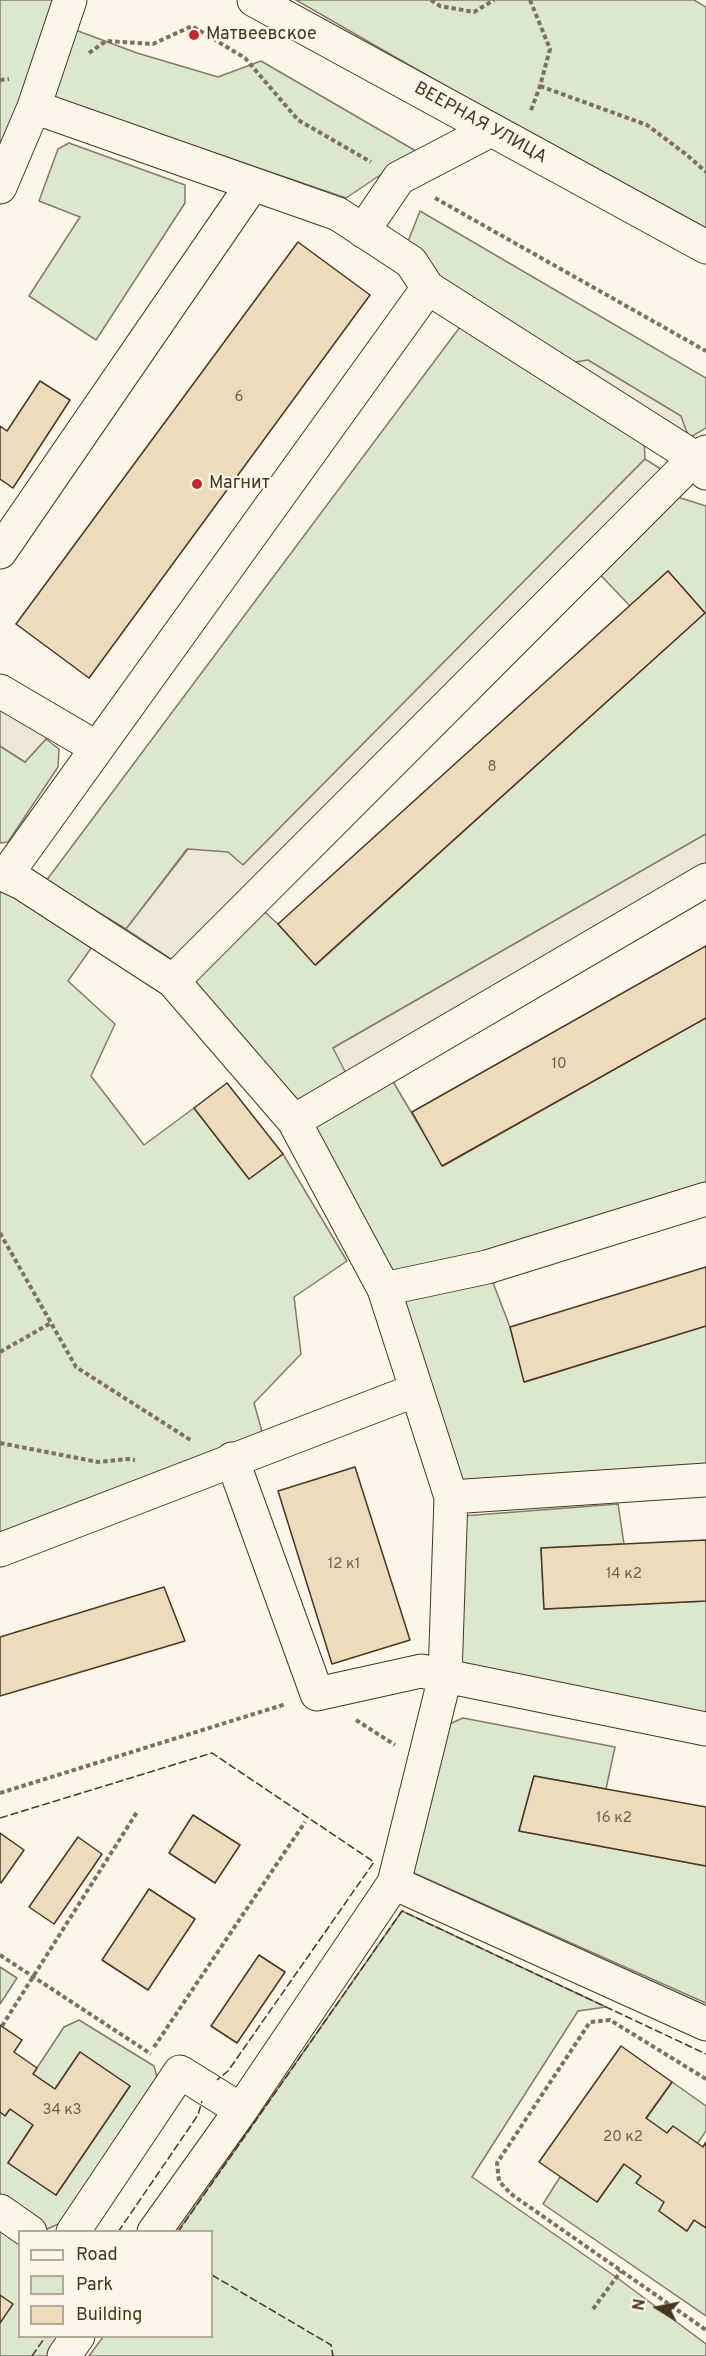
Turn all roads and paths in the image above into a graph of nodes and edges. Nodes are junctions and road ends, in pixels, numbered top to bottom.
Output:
1 (70, 0) edge
2 (254, 0) edge
3 (431, 0) edge
4 (494, 0) edge
5 (530, 0) edge
6 (540, 86) junction
7 (34, 107) junction
8 (505, 138) junction
9 (706, 172) edge
10 (1, 181) edge
11 (252, 185) junction
12 (363, 231) junction
13 (706, 247) edge
14 (428, 288) junction
15 (702, 461) edge
16 (0, 552) edge
17 (0, 691) edge
18 (97, 748) junction
19 (3, 874) edge
20 (706, 880) edge
21 (173, 981) junction
22 (294, 1121) junction
23 (706, 1199) edge
24 (0, 1233) edge
25 (384, 1289) junction
26 (51, 1323) junction
27 (0, 1352) edge
28 (416, 1390) junction
29 (0, 1443) edge
30 (139, 1461) dead end
31 (229, 1461) junction
32 (706, 1480) edge
33 (451, 1497) junction
34 (0, 1550) edge
35 (445, 1677) junction
36 (317, 1694) junction
37 (706, 1729) edge
38 (423, 1764) junction
39 (0, 1793) edge
40 (137, 1812) dead end
41 (305, 1822) dead end
42 (394, 1883) junction
43 (0, 1955) edge
44 (33, 1976) junction
45 (706, 2024) edge
46 (2, 2026) dead end
47 (150, 2053) junction
48 (180, 2072) junction
49 (706, 2079) edge
50 (241, 2110) junction
51 (0, 2211) edge
52 (27, 2230) edge
53 (75, 2230) edge
54 (155, 2230) edge
55 (621, 2271) junction
56 (593, 2309) dead end
57 (706, 2330) edge
58 (77, 2338) edge
59 (64, 2356) edge

1 - 7 street
2 - 8 street, ВЕЕРНАЯ УЛИЦА
3 - 4 path
5 - 6 path
6 - 8 path
6 - 9 path
7 - 10 street
7 - 11 street
8 - 12 street
8 - 13 street, ВЕЕРНАЯ УЛИЦА
11 - 12 street
11 - 16 street
12 - 14 street
14 - 15 street
14 - 18 street
15 - 21 street
17 - 18 street
18 - 19 street
19 - 21 street
20 - 22 street
21 - 22 street
22 - 25 street
23 - 25 street
24 - 26 path
25 - 28 street
26 - 27 path
26 - 31 path
28 - 31 street
28 - 33 street
29 - 30 path
31 - 34 street
31 - 36 street
32 - 33 street
33 - 35 street
35 - 36 street
35 - 37 street
35 - 38 street
36 - 38 path
36 - 39 path
38 - 42 street
40 - 44 path
41 - 47 path
42 - 45 street
42 - 50 street
43 - 44 path
44 - 46 path
44 - 47 path
47 - 48 path
48 - 50 street
48 - 53 street
49 - 55 path
50 - 54 street
51 - 52 street
55 - 56 path
55 - 57 path
58 - 59 street

